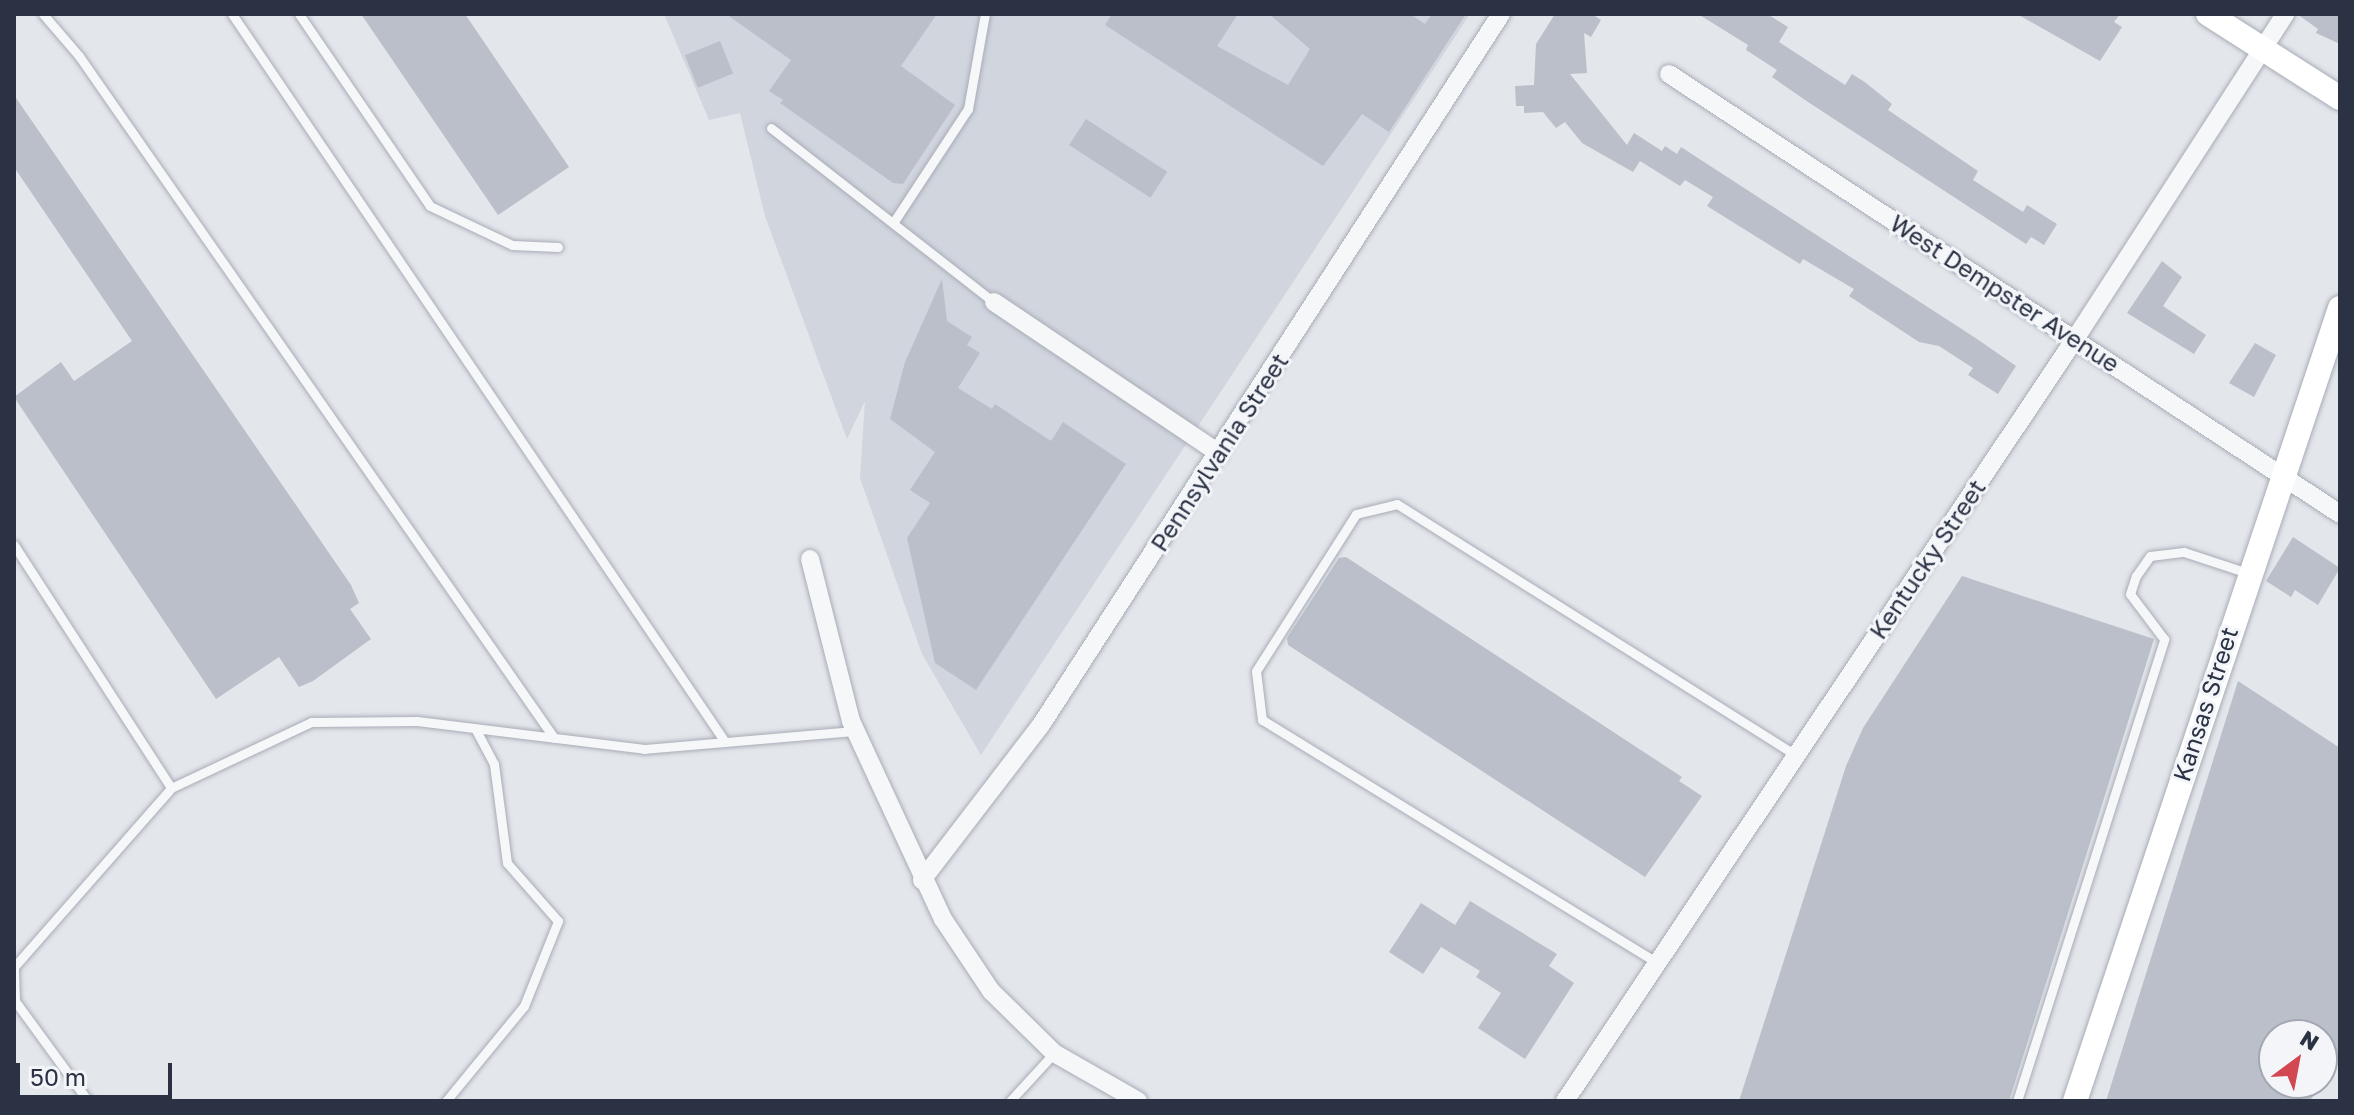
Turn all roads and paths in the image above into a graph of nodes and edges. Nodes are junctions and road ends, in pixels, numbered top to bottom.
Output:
1 (43, 14) edge
2 (232, 14) edge
3 (299, 14) edge
4 (985, 14) edge
5 (1501, 14) edge
6 (2208, 14) edge
7 (2285, 14) edge
8 (2261, 48) junction
9 (1669, 74) dead end
10 (2340, 98) edge
11 (771, 128) dead end
12 (893, 223) junction
13 (558, 247) dead end
14 (994, 302) joint
15 (2340, 308) edge
16 (2075, 339) junction
17 (1219, 453) junction
18 (2280, 475) junction
19 (2340, 514) edge
20 (14, 545) edge
21 (810, 559) dead end
22 (2248, 573) junction
23 (475, 729) junction
24 (855, 731) junction
25 (554, 738) junction
26 (725, 742) junction
27 (1795, 755) junction
28 (171, 788) junction
29 (922, 880) junction
30 (1656, 962) junction
31 (1054, 1053) junction
32 (88, 1101) edge
33 (446, 1101) edge
34 (1010, 1101) edge
35 (1138, 1101) edge
36 (1565, 1101) edge
37 (2017, 1101) edge
38 (2075, 1101) edge

1 - 25 lane
2 - 26 lane
3 - 13 lane
4 - 12 lane
5 - 17 street, Pennsylvania Street
6 - 8 street
7 - 8 street, Kentucky Street
8 - 10 street
8 - 16 street, Kentucky Street
9 - 16 street, West Dempster Avenue
11 - 12 lane
12 - 14 lane
14 - 17 street
15 - 18 street, Kansas Street
16 - 18 street, West Dempster Avenue
16 - 27 street, Kentucky Street
17 - 29 street, Pennsylvania Street
18 - 19 street, West Dempster Avenue
18 - 22 street, Kansas Street
20 - 28 lane
21 - 24 street
22 - 37 lane
22 - 38 street, Kansas Street
23 - 25 lane
23 - 28 lane
23 - 33 lane
24 - 26 lane
24 - 29 street
25 - 26 lane
27 - 30 street, Kentucky Street
27 - 30 lane
28 - 32 lane
29 - 31 street
30 - 36 street, Kentucky Street
31 - 34 lane
31 - 35 street

